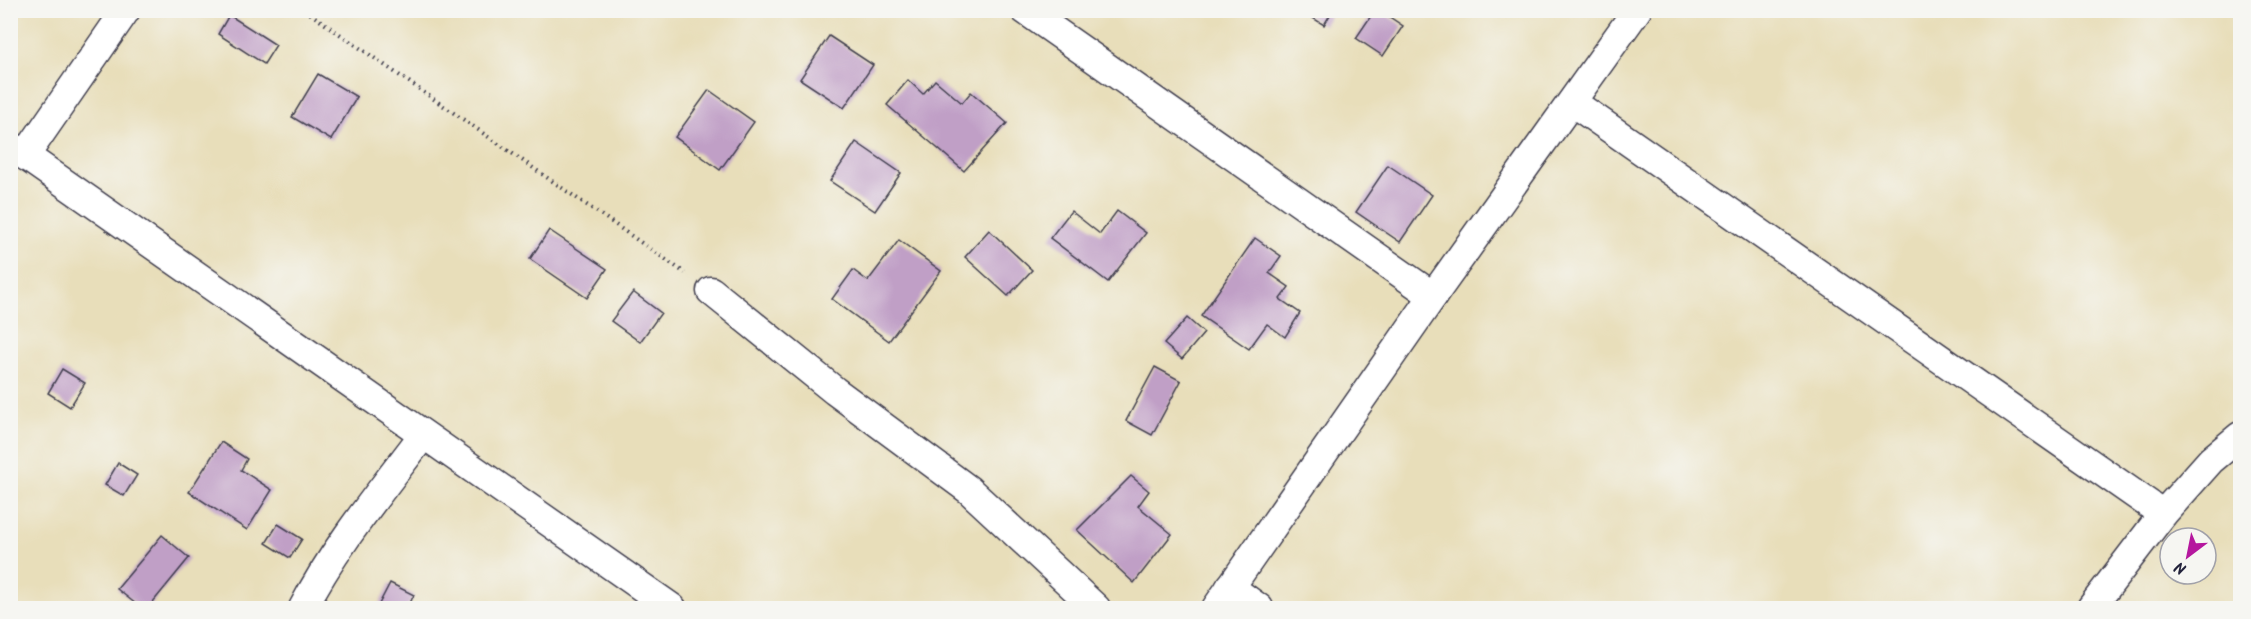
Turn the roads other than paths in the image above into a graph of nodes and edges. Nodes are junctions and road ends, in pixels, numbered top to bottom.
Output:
1 (126, 10) edge
2 (1025, 10) edge
3 (1636, 10) edge
4 (1572, 102) junction
5 (18, 151) edge
6 (711, 291) road end
7 (1433, 296) junction
8 (423, 435) junction
9 (2241, 436) edge
10 (2163, 514) junction
11 (1223, 598) edge
12 (303, 609) edge
13 (672, 609) edge
14 (1096, 609) edge
15 (1259, 609) edge
16 (2091, 609) edge

1 - 5 street
2 - 7 street
3 - 4 street
4 - 7 street
4 - 10 street
5 - 8 street
6 - 14 street
7 - 11 street
8 - 12 street
8 - 13 street
9 - 10 street
10 - 16 street
11 - 15 street

